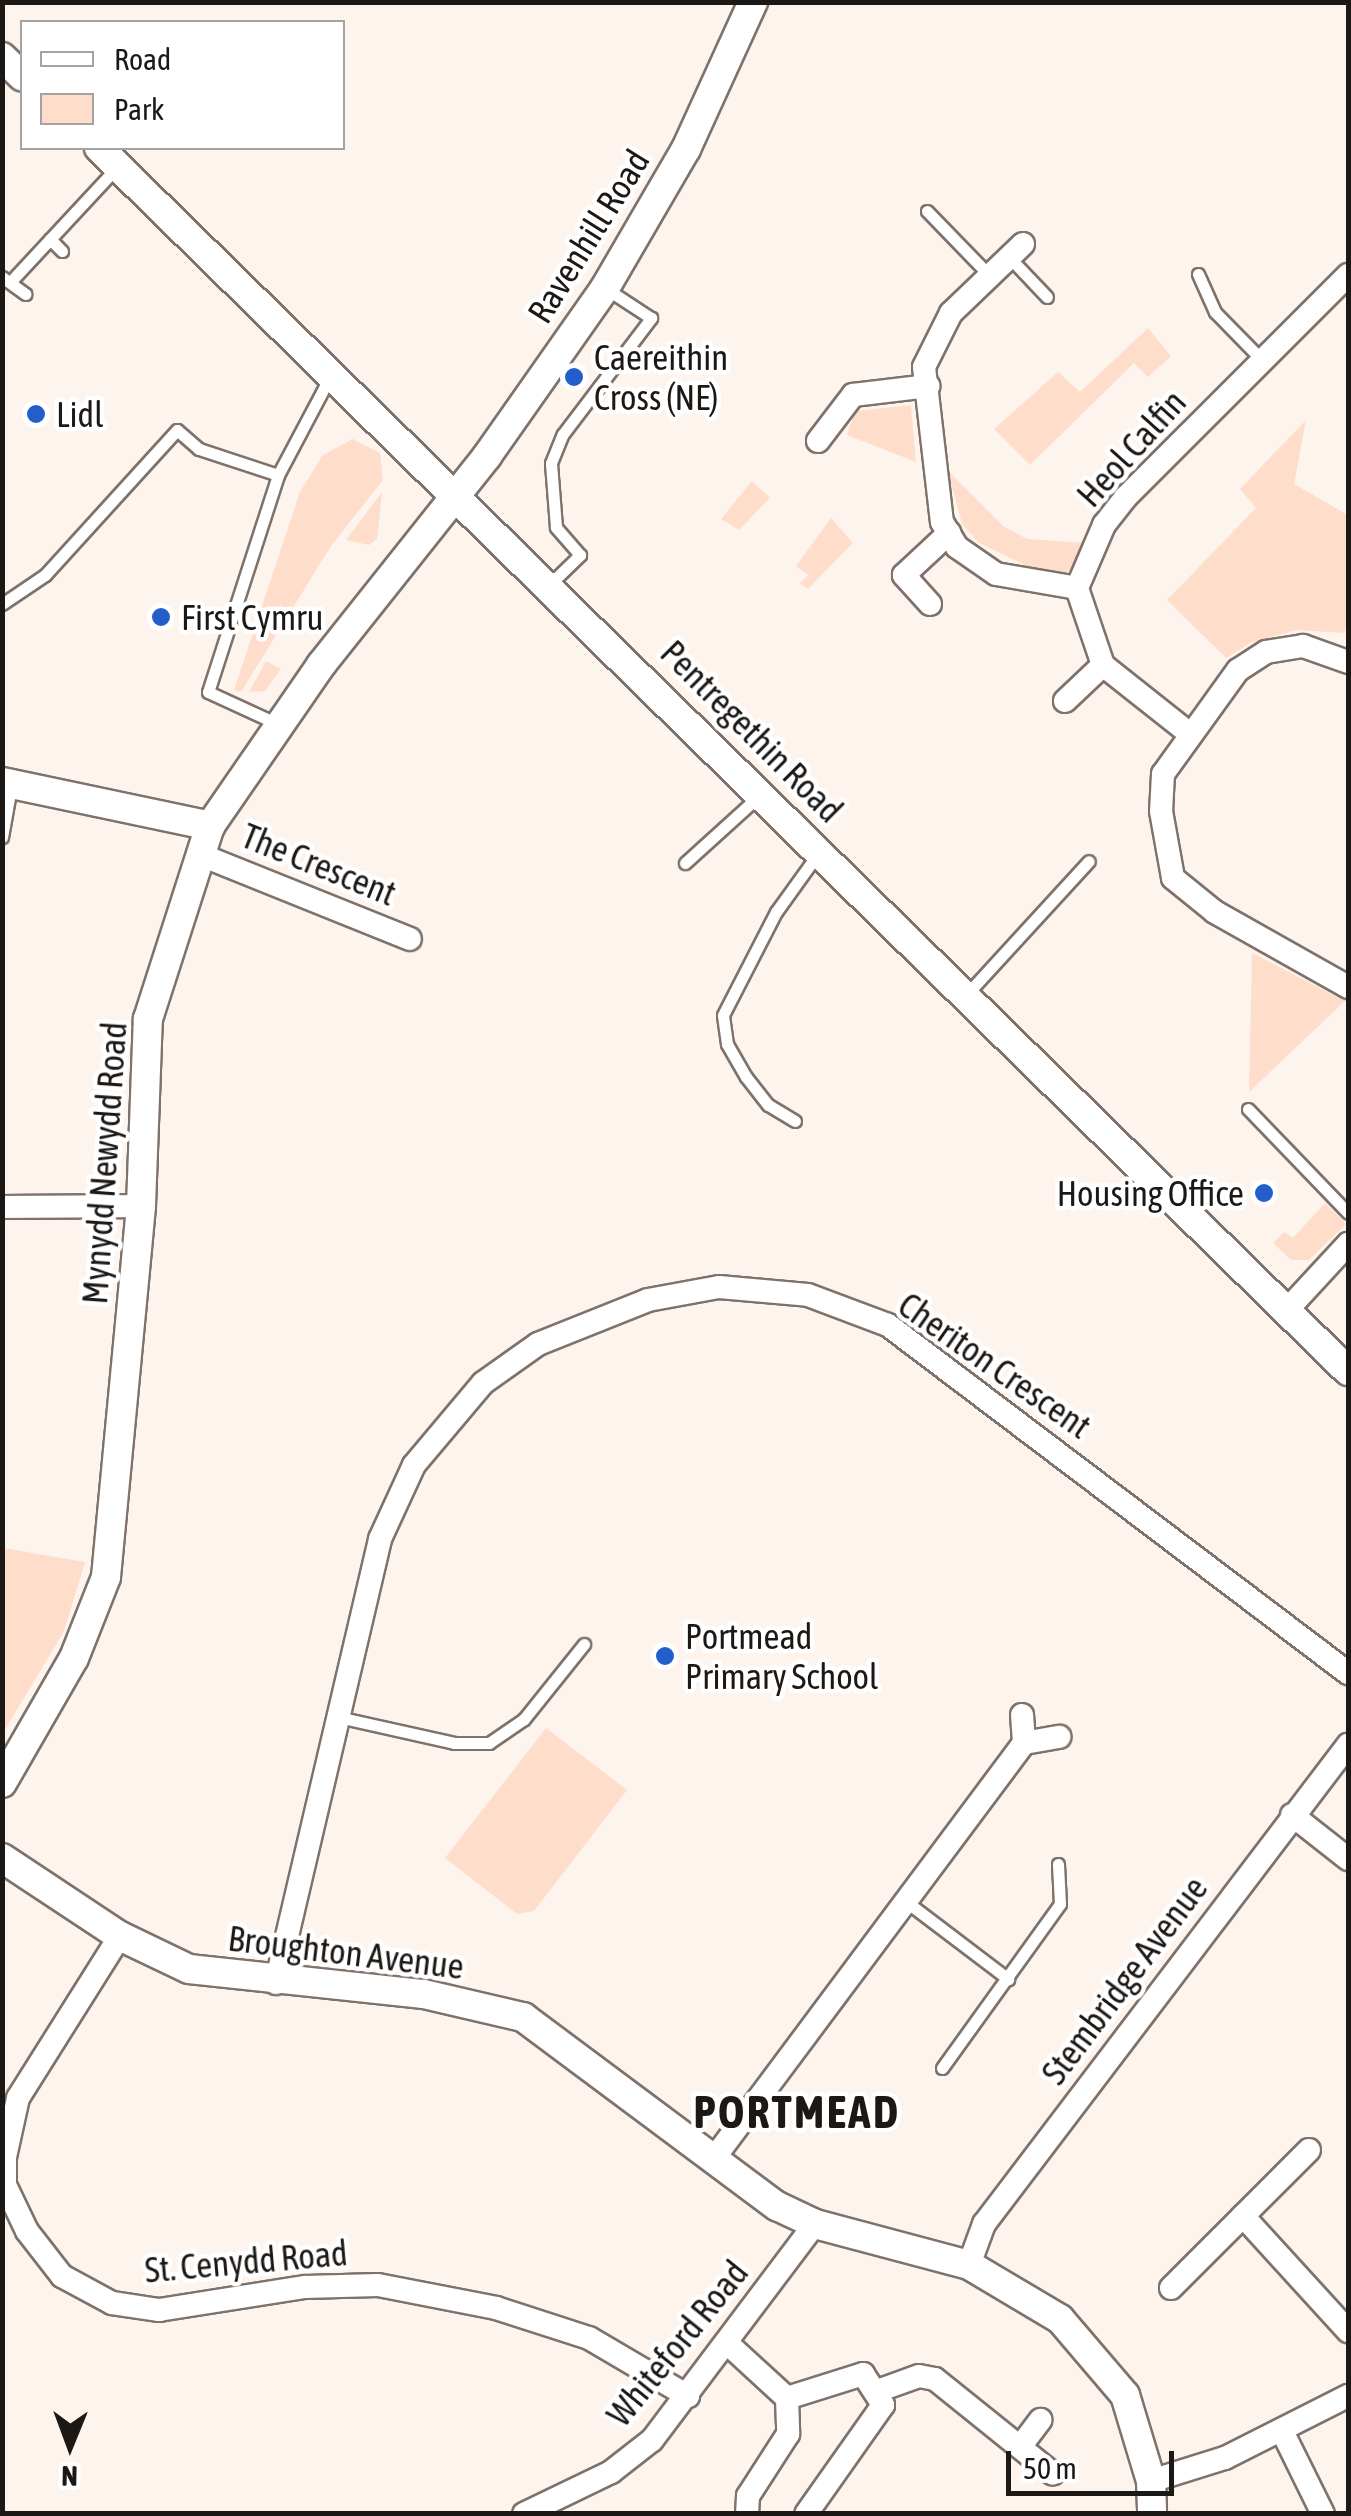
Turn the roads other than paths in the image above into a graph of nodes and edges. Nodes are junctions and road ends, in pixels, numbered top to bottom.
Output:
1 (753, 2) edge
2 (109, 157) edge
3 (927, 211) dead end
4 (50, 239) junction
5 (1016, 250) joint
6 (62, 251) dead end
7 (1198, 274) dead end
8 (1348, 275) edge
9 (990, 276) junction
10 (8, 278) edge
11 (604, 288) junction
12 (25, 294) dead end
13 (1048, 296) dead end
14 (1262, 360) junction
15 (334, 371) junction
16 (928, 386) junction
17 (818, 441) dead end
18 (278, 475) junction
19 (454, 490) junction
20 (948, 533) junction
21 (550, 584) junction
22 (1078, 588) junction
23 (2, 604) edge
24 (930, 604) dead end
25 (1348, 662) edge
26 (1103, 665) junction
27 (1065, 701) dead end
28 (280, 725) junction
29 (1190, 734) junction
30 (7, 783) edge
31 (762, 794) junction
32 (210, 826) junction
33 (2, 837) edge
34 (820, 851) junction
35 (201, 855) junction
36 (1088, 861) dead end
37 (685, 863) dead end
38 (410, 938) dead end
39 (1348, 987) edge
40 (966, 994) junction
41 (1248, 1109) dead end
42 (795, 1121) dead end
43 (141, 1206) junction
44 (2, 1207) edge
45 (1348, 1213) edge
46 (1348, 1244) edge
47 (1287, 1310) junction
48 (1348, 1371) edge
49 (584, 1644) dead end
50 (1348, 1674) edge
51 (1022, 1715) dead end
52 (338, 1717) junction
53 (1058, 1736) dead end
54 (1024, 1744) junction
55 (1348, 1745) edge
56 (2, 1783) edge
57 (1292, 1815) junction
58 (2, 1858) edge
59 (1348, 1859) edge
60 (1058, 1864) dead end
61 (908, 1904) junction
62 (120, 1936) junction
63 (1008, 1979) junction
64 (276, 1983) junction
65 (942, 2068) dead end
66 (1309, 2150) dead end
67 (712, 2161) junction
68 (4, 2172) edge
69 (1243, 2216) junction
70 (815, 2224) junction
71 (969, 2265) junction
72 (1170, 2288) dead end
73 (1348, 2331) edge
74 (728, 2344) junction
75 (880, 2390) junction
76 (688, 2396) junction
77 (1348, 2396) edge
78 (787, 2398) junction
79 (1040, 2420) dead end
80 (1282, 2431) junction
81 (1020, 2446) junction
82 (1053, 2474) dead end
83 (1151, 2481) junction
84 (524, 2514) edge
85 (747, 2514) edge
86 (806, 2514) edge
87 (1152, 2514) edge
88 (1323, 2514) edge

1 - 11 street, Ravenhill Road
2 - 4 lane
2 - 15 street, Pentregethin Road
3 - 9 lane
4 - 6 lane
4 - 10 lane
5 - 9 street
5 - 13 lane
7 - 14 lane
8 - 14 street, Heol Calfin
9 - 16 street
10 - 12 lane
11 - 19 street, Ravenhill Road
11 - 21 lane
14 - 22 street, Heol Calfin
15 - 18 lane
15 - 19 street, Pentregethin Road
16 - 17 street
16 - 20 street
18 - 23 lane
18 - 28 lane
19 - 21 street, Pentregethin Road
19 - 28 street, Mynydd Newydd Road
20 - 22 street
20 - 24 street
21 - 31 street, Pentregethin Road
22 - 26 street
25 - 29 street
26 - 27 street
26 - 29 street
28 - 32 street, Mynydd Newydd Road
29 - 39 street
30 - 32 street
30 - 33 lane
31 - 34 street, Pentregethin Road
31 - 37 lane
32 - 35 street, Mynydd Newydd Road
34 - 40 street, Pentregethin Road
34 - 42 lane
35 - 38 street, The Crescent
35 - 43 street, Mynydd Newydd Road
36 - 40 lane
40 - 47 street, Pentregethin Road
41 - 45 lane
43 - 44 street
43 - 56 street, Mynydd Newydd Road
46 - 47 street
47 - 48 street, Pentregethin Road
49 - 52 lane
50 - 52 street, Cheriton Crescent
51 - 54 street
52 - 64 street, Cheriton Crescent
53 - 54 street
54 - 61 street
55 - 57 street, Stembridge Avenue
57 - 59 street
57 - 71 street, Stembridge Avenue
58 - 62 street, Broughton Avenue
60 - 63 lane
61 - 63 lane
61 - 67 street
62 - 64 street, Broughton Avenue
62 - 68 street, St. Cenydd Road
63 - 65 lane
64 - 67 street, Broughton Avenue
66 - 69 street
67 - 70 street, Broughton Avenue
68 - 76 street, St. Cenydd Road
69 - 72 street
69 - 73 street
70 - 71 street, Broughton Avenue
70 - 74 street, Whiteford Road
71 - 83 street, Broughton Avenue
74 - 76 street, Whiteford Road
74 - 78 street
75 - 78 street
75 - 81 street
75 - 86 street
76 - 84 street, Whiteford Road
77 - 80 street
78 - 85 street
79 - 81 street
80 - 83 street
80 - 88 street
81 - 82 street
83 - 87 street, Broughton Avenue

